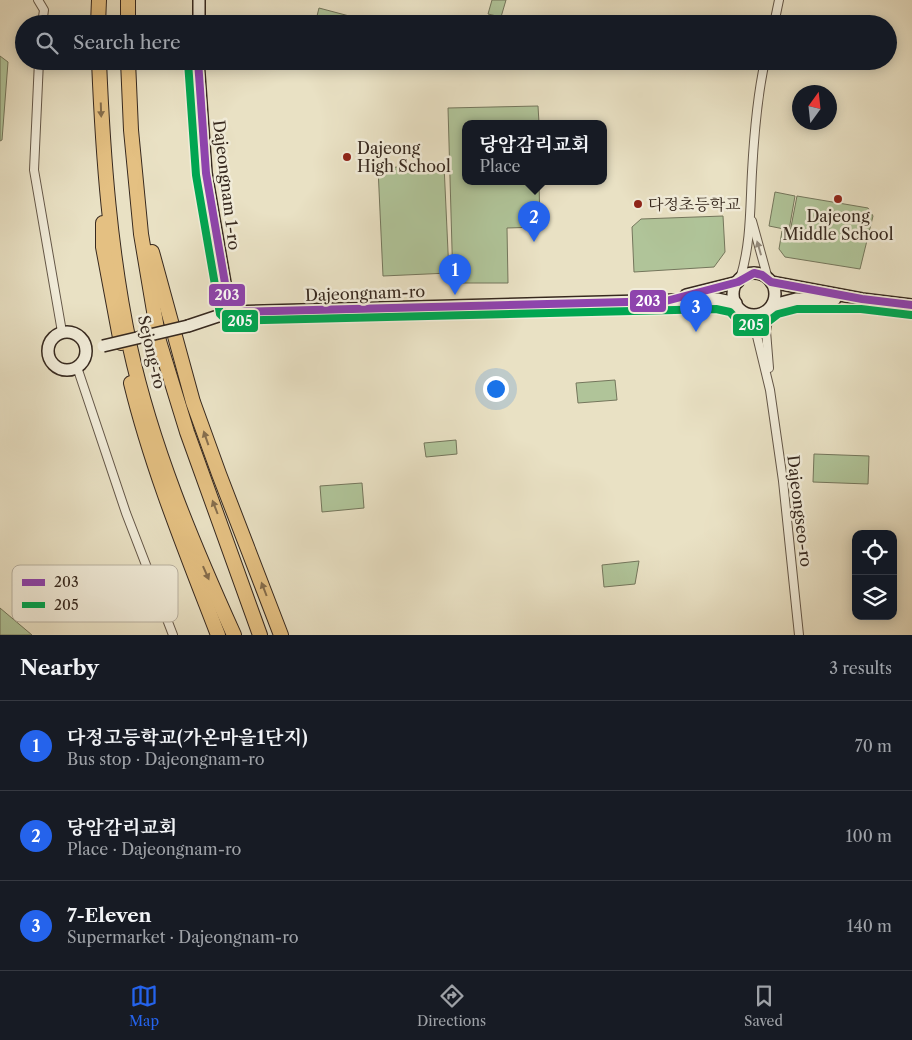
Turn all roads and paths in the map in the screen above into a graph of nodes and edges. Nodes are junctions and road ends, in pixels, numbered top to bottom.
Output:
1 (38, 0) edge
2 (99, 0) edge
3 (128, 0) edge
4 (199, 0) edge
5 (779, 0) edge
6 (43, 15) edge
7 (98, 15) edge
8 (128, 15) edge
9 (199, 15) edge
10 (776, 15) edge
11 (39, 70) edge
12 (99, 70) edge
13 (129, 70) edge
14 (199, 70) edge
15 (763, 70) edge
16 (102, 133) junction
17 (136, 181) junction
18 (750, 217) junction
19 (739, 280) junction
20 (770, 280) junction
21 (862, 299) junction
22 (666, 301) junction
23 (912, 305) edge
24 (771, 307) junction
25 (740, 308) junction
26 (230, 312) junction
27 (62, 332) junction
28 (86, 348) junction
29 (77, 367) junction
30 (770, 390) junction
31 (146, 565) edge
32 (169, 622) edge
33 (174, 635) edge
34 (218, 635) edge
35 (234, 635) edge
36 (260, 635) edge
37 (281, 635) edge
38 (799, 635) edge

1 - 6 street
2 - 7 highway
3 - 8 highway
4 - 9 street
5 - 10 street
11 - 27 street
12 -> 16 highway, Sejong-ro
13 - 17 highway, Sejong-ro
14 - 26 street, Dajeongnam 1-ro
15 - 18 street
16 - 34 highway
16 -> 35 highway, Sejong-ro
36 -> 17 highway, Sejong-ro
37 -> 17 highway
18 - 19 street
20 -> 18 street
19 - 20 street
19 - 22 street
19 - 25 street
20 - 21 street
20 - 24 street
21 - 23 street
21 - 24 street
22 - 25 street
22 - 26 street, Dajeongnam-ro
24 - 25 street
24 - 30 street
25 - 30 street
26 - 28 street, Dajeongnam-ro, bridge
27 - 28 street
27 - 29 street
28 - 29 street
29 - 31 street
30 - 38 street, Dajeongseo-ro
32 - 33 street

